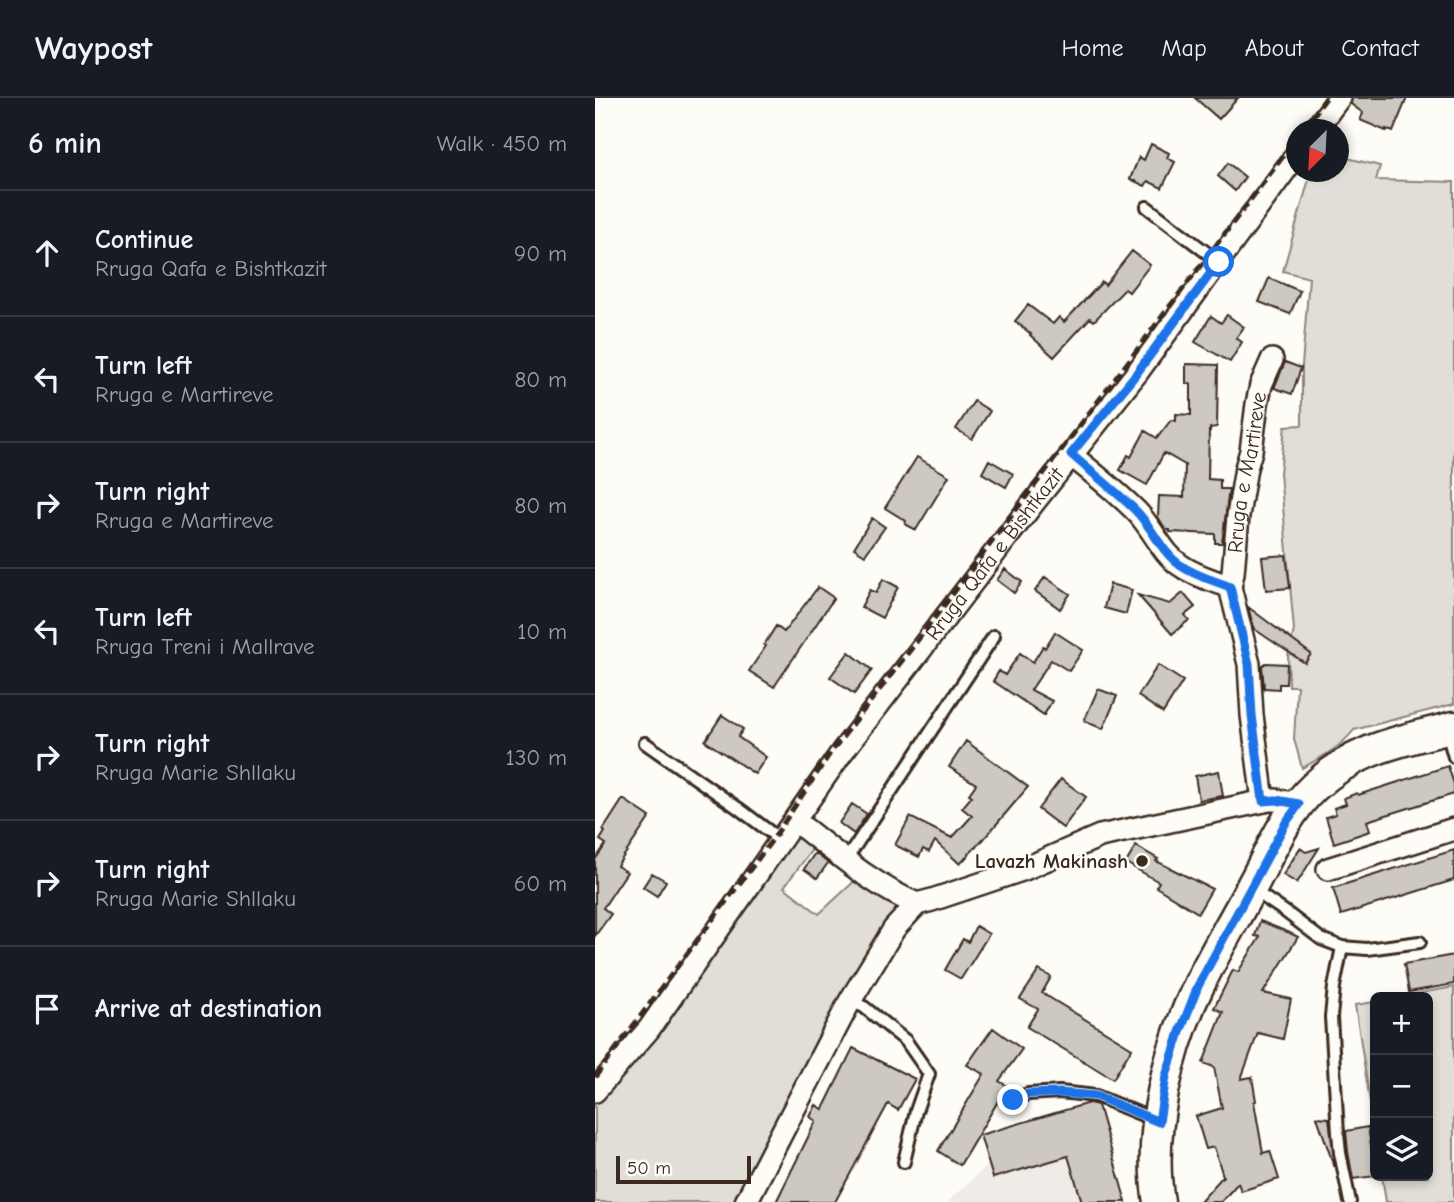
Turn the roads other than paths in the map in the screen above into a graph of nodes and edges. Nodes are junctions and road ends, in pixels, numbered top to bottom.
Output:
1 (1339, 98) edge
2 (1323, 119) edge
3 (1286, 169) edge
4 (1147, 207) dead end
5 (1219, 262) junction
6 (1272, 360) dead end
7 (1071, 454) junction
8 (1230, 587) junction
9 (994, 636) dead end
10 (1451, 738) edge
11 (646, 743) dead end
12 (1263, 801) junction
13 (1299, 804) junction
14 (795, 821) junction
15 (1454, 828) edge
16 (782, 841) junction
17 (846, 860) junction
18 (1328, 869) dead end
19 (1251, 889) junction
20 (917, 904) junction
21 (1420, 942) dead end
22 (1342, 947) junction
23 (850, 1001) junction
24 (595, 1091) edge
25 (1013, 1100) dead end
26 (1159, 1122) junction
27 (904, 1162) dead end
28 (746, 1202) edge
29 (1159, 1202) edge
30 (1350, 1202) edge

1 - 2 street
3 - 5 street, Rruga Qafa e Bishtkazit
4 - 5 lane
5 - 7 street, Rruga Qafa e Bishtkazit
6 - 8 street, Rruga e Martireve
7 - 8 street, Rruga e Martireve
7 - 14 street, Rruga Qafa e Bishtkazit
8 - 12 street, Rruga e Martireve
9 - 17 lane
10 - 13 main road
11 - 16 lane
12 - 13 street
12 - 20 street
13 - 19 main road
14 - 16 street, Rruga Qafa e Bishtkazit
14 - 17 street
15 - 18 street
16 - 24 street, Rruga Qafa e Bishtkazit
17 - 20 street
19 - 22 lane
19 - 26 main road
20 - 23 street
21 - 22 lane
22 - 30 lane
23 - 27 lane
23 - 28 street
25 - 26 lane
26 - 29 main road

